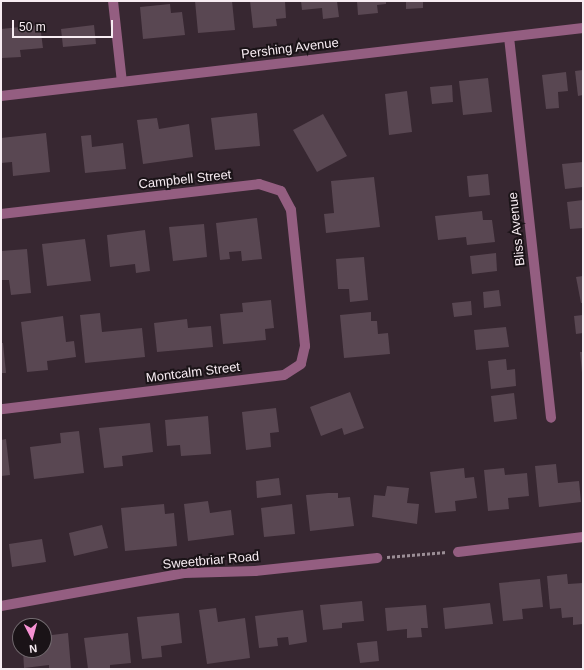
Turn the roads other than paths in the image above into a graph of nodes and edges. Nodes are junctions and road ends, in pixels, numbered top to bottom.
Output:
1 (113, 1) edge
2 (583, 28) edge
3 (509, 37) junction
4 (122, 82) junction
5 (1, 96) edge
6 (1, 214) edge
7 (298, 279) joint
8 (1, 409) edge
9 (551, 418) dead end
10 (583, 537) edge
11 (458, 552) road end
12 (376, 558) road end
13 (1, 606) edge

1 - 4 street
2 - 3 street, Pershing Avenue
3 - 4 street, Pershing Avenue
3 - 9 street, Bliss Avenue
4 - 5 street, Pershing Avenue
6 - 7 street, Campbell Street
7 - 8 street, Montcalm Street
10 - 11 street
12 - 13 street, Sweetbriar Road

